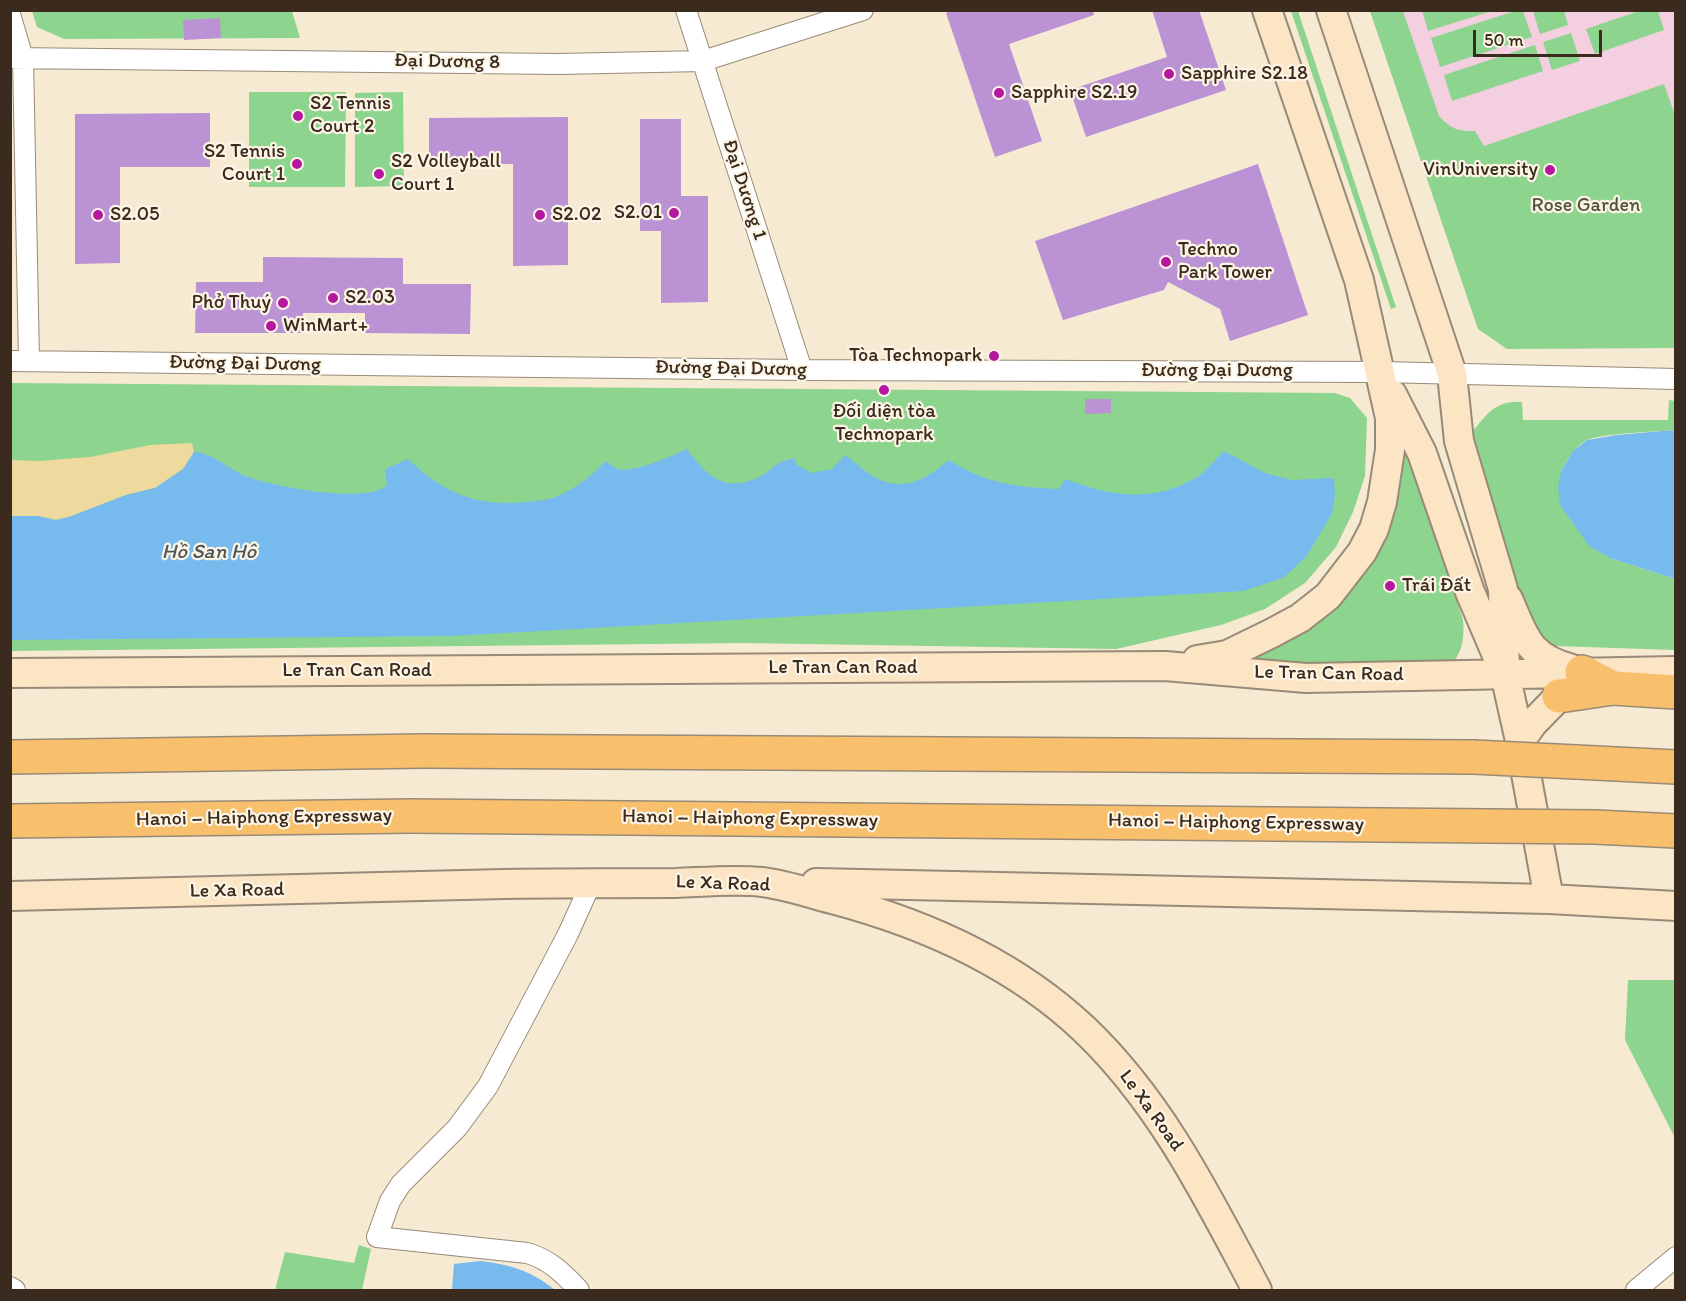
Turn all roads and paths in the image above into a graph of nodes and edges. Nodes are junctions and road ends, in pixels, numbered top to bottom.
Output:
1 (686, 10) edge
2 (863, 10) edge
3 (1267, 10) edge
4 (1331, 10) edge
5 (10, 14) edge
6 (17, 58) edge
7 (703, 61) junction
8 (20, 361) edge
9 (802, 370) junction
10 (1380, 372) junction
11 (1452, 374) junction
12 (1676, 379) edge
13 (1503, 589) junction
14 (1166, 666) junction
15 (1676, 671) edge
16 (1582, 672) junction
17 (10, 673) edge
18 (1505, 674) junction
19 (1613, 688) junction
20 (1676, 692) edge
21 (1559, 696) junction
22 (1520, 741) junction
23 (10, 757) edge
24 (1676, 767) edge
25 (10, 821) edge
26 (1676, 831) edge
27 (760, 882) junction
28 (591, 883) junction
29 (10, 896) edge
30 (1549, 899) junction
31 (1676, 906) edge
32 (1676, 1257) edge
33 (10, 1287) edge
34 (15, 1290) edge
35 (579, 1290) edge
36 (1257, 1290) edge
37 (1636, 1290) edge

1 - 7 street, Đại Dương 1
2 - 7 street, Đại Dương 8
3 - 10 main road
4 - 11 main road
5 - 6 street
6 - 7 street, Đại Dương 8
6 - 8 street
7 - 9 street, Đại Dương 1
8 - 9 street, Đường Đại Dương
9 - 10 street, Đường Đại Dương
10 - 11 street, Đường Đại Dương
10 - 14 main road
10 - 18 main road
11 - 12 street, Đường Đại Dương
11 - 13 main road
13 - 16 main road
13 - 18 main road
14 - 17 main road, Le Tran Can Road
14 - 18 main road, Le Tran Can Road
15 - 16 main road, Le Tran Can Road
16 - 18 main road, Le Tran Can Road
16 - 19 highway
16 - 21 main road
18 - 22 main road
19 - 20 highway
19 - 21 highway
21 - 22 main road
22 - 30 main road
23 - 24 highway, bridge
25 - 26 highway, Hanoi – Haiphong Expressway, bridge
27 - 28 main road, Le Xa Road
27 - 30 main road
27 - 36 main road, Le Xa Road
28 - 29 main road, Le Xa Road
28 - 35 street
30 - 31 main road
32 - 37 street
33 - 34 street

